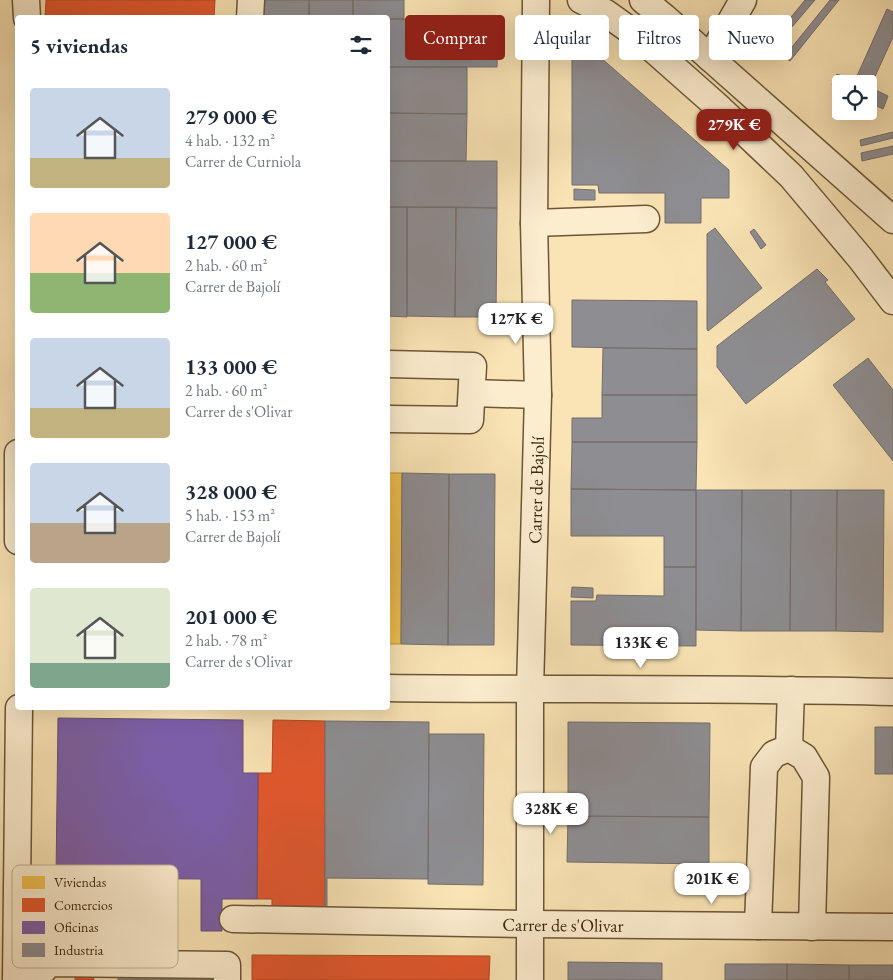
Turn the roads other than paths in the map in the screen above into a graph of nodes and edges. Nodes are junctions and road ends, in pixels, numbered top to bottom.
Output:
1 (26, 0) edge
2 (250, 0) edge
3 (536, 0) edge
4 (581, 0) edge
5 (643, 0) edge
6 (743, 0) edge
7 (27, 15) edge
8 (250, 15) edge
9 (734, 15) edge
10 (709, 57) edge
11 (712, 60) edge
12 (646, 219) dead end
13 (893, 220) edge
14 (534, 223) junction
15 (893, 237) edge
16 (865, 255) junction
17 (893, 280) edge
18 (893, 301) edge
19 (390, 364) edge
20 (472, 393) junction
21 (538, 395) junction
22 (390, 419) edge
23 (390, 688) edge
24 (530, 690) junction
25 (791, 690) junction
26 (893, 692) edge
27 (19, 710) edge
28 (789, 748) junction
29 (16, 865) edge
30 (233, 919) dead end
31 (530, 924) junction
32 (758, 926) junction
33 (812, 927) junction
34 (893, 927) edge
35 (46, 968) edge
36 (76, 968) edge
37 (174, 968) edge
38 (178, 968) edge
39 (103, 972) edge
40 (34, 980) edge
41 (227, 980) edge
42 (530, 980) edge

1 - 7 street
2 - 8 street
3 - 14 street, Carrer de Bajolí
4 - 16 street
5 - 10 street
6 - 9 street
11 - 13 street
12 - 14 street
14 - 21 street, Carrer de Bajolí
15 - 16 street
16 - 17 street
16 - 18 street
19 - 20 street
20 - 21 street
20 - 22 street
21 - 24 street, Carrer de Bajolí
23 - 24 street
24 - 25 street
24 - 31 street, Carrer de Bajolí
25 - 26 street
25 - 28 street
27 - 29 street
28 - 32 street
28 - 33 street
30 - 31 street, Carrer de s'Olivar
31 - 32 street, Carrer de s'Olivar
31 - 42 street, Carrer de Bajolí
32 - 33 street, Carrer de s'Olivar
33 - 34 street, Carrer de s'Olivar
35 - 40 street
36 - 39 street
37 - 39 street
38 - 41 street

